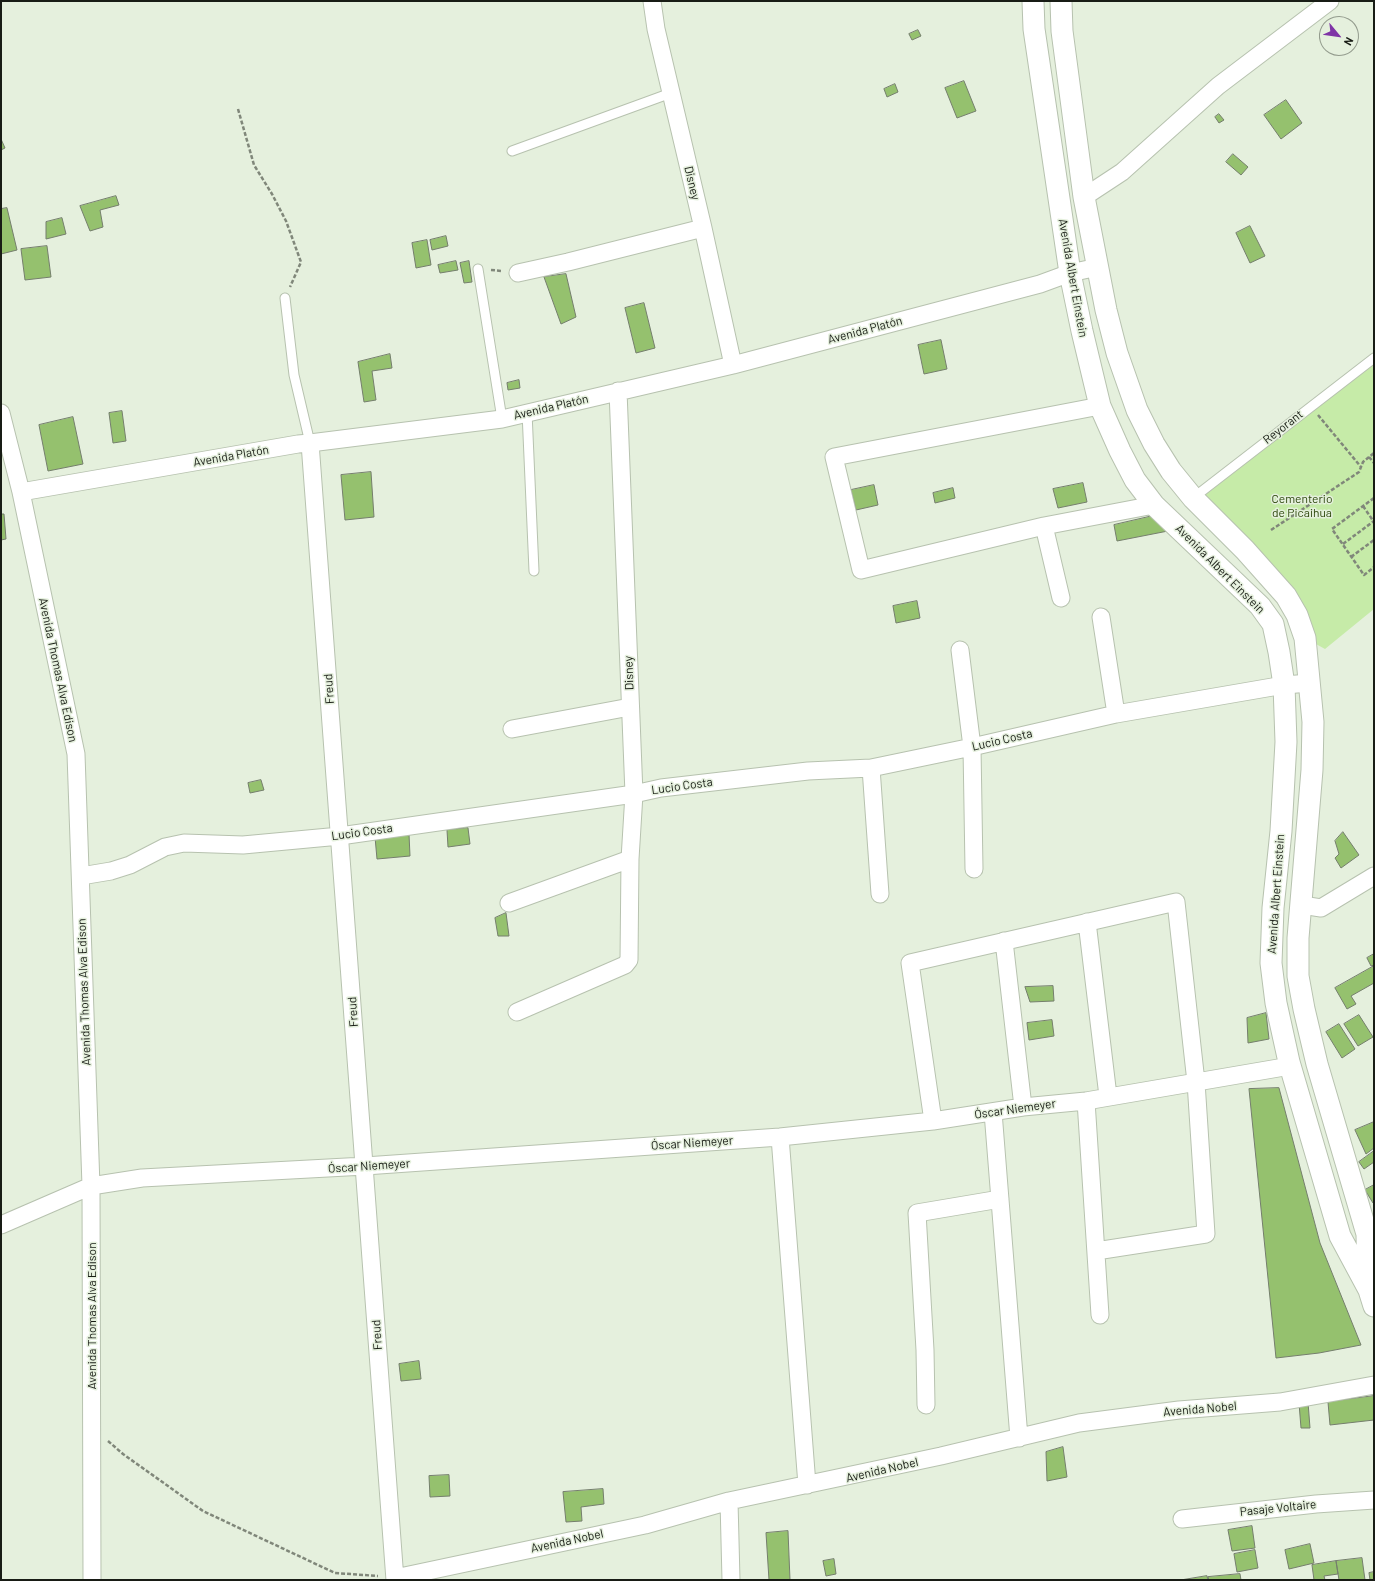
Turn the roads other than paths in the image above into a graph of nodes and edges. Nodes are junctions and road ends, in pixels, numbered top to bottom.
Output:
1 (652, 1) edge
2 (1033, 1) edge
3 (1061, 1) edge
4 (1330, 1) edge
5 (671, 93) junction
6 (512, 151) dead end
7 (1084, 197) junction
8 (703, 228) junction
9 (1098, 267) junction
10 (478, 269) road end
11 (518, 273) road end
12 (1070, 273) junction
13 (285, 298) road end
14 (1374, 358) edge
15 (733, 365) junction
16 (618, 391) junction
17 (1100, 406) junction
18 (527, 412) junction
19 (1, 413) edge
20 (502, 419) junction
21 (310, 444) junction
22 (21, 492) junction
23 (1192, 498) junction
24 (1154, 505) junction
25 (1044, 526) junction
26 (534, 571) dead end
27 (1061, 598) dead end
28 (1101, 617) dead end
29 (960, 650) dead end
30 (1310, 683) junction
31 (1284, 685) junction
32 (630, 707) junction
33 (1116, 714) junction
34 (512, 729) dead end
35 (972, 747) junction
36 (871, 768) junction
37 (634, 794) junction
38 (340, 836) junction
39 (630, 859) junction
40 (974, 869) dead end
41 (82, 876) junction
42 (1374, 876) edge
43 (880, 894) dead end
44 (510, 903) dead end
45 (1302, 905) junction
46 (1087, 922) junction
47 (1004, 941) junction
48 (518, 1012) dead end
49 (1290, 1066) junction
50 (1196, 1082) junction
51 (1108, 1096) junction
52 (1086, 1101) junction
53 (1024, 1107) junction
54 (993, 1112) junction
55 (933, 1122) junction
56 (780, 1137) junction
57 (365, 1166) junction
58 (91, 1186) junction
59 (1000, 1199) junction
60 (1, 1224) edge
61 (1096, 1251) junction
62 (1371, 1298) edge
63 (1100, 1315) dead end
64 (1374, 1386) edge
65 (926, 1405) dead end
66 (1019, 1438) junction
67 (807, 1485) junction
68 (1374, 1500) edge
69 (729, 1502) junction
70 (1182, 1519) dead end
71 (395, 1579) edge
72 (92, 1580) edge
73 (731, 1580) edge

1 - 5 street, Disney
2 - 12 street, Avenida Albert Einstein
3 - 7 street, Avenida Albert Einstein
4 - 7 street
5 - 6 lane
5 - 8 street, Disney
7 - 9 street, Avenida Albert Einstein
8 - 11 street
8 - 15 street, Disney
9 - 12 street, Avenida Platón
9 - 23 street, Avenida Albert Einstein
10 - 20 lane
12 - 15 street, Avenida Platón
12 - 17 street, Avenida Albert Einstein
13 - 21 lane
14 - 23 lane, Reyorant
15 - 16 street, Avenida Platón
16 - 18 street, Avenida Platón
16 - 32 street, Disney
17 - 24 street, Avenida Albert Einstein
17 - 25 street
18 - 20 street, Avenida Platón
18 - 26 lane
19 - 22 street, Avenida Thomas Alva Edison
20 - 21 street, Avenida Platón
21 - 22 street, Avenida Platón
21 - 38 street, Freud
22 - 41 street, Avenida Thomas Alva Edison
23 - 30 street, Avenida Albert Einstein
24 - 25 street
24 - 31 street, Avenida Albert Einstein
25 - 27 street
28 - 33 street
29 - 35 street
30 - 31 street, Lucio Costa
30 - 45 street, Avenida Albert Einstein
31 - 33 street, Lucio Costa
31 - 49 street, Avenida Albert Einstein
32 - 34 street
32 - 37 street, Disney
33 - 35 street, Lucio Costa
35 - 36 street, Lucio Costa
35 - 40 street
36 - 37 street, Lucio Costa
36 - 43 street
37 - 38 street, Lucio Costa
37 - 39 street, Disney
38 - 41 street, Lucio Costa
38 - 57 street, Freud
39 - 44 street
39 - 48 street, Disney
41 - 58 street, Avenida Thomas Alva Edison
42 - 45 street
45 - 62 street, Avenida Albert Einstein
46 - 47 street
46 - 50 street
46 - 51 street
47 - 53 street
47 - 55 street
49 - 50 street, Óscar Niemeyer
49 - 62 street, Avenida Albert Einstein
50 - 51 street, Óscar Niemeyer
50 - 61 street
51 - 52 street, Óscar Niemeyer
52 - 53 street, Óscar Niemeyer
52 - 61 street
53 - 54 street, Óscar Niemeyer
54 - 55 street, Óscar Niemeyer
54 - 59 street
55 - 56 street, Óscar Niemeyer
56 - 57 street, Óscar Niemeyer
56 - 67 street
57 - 58 street, Óscar Niemeyer
57 - 71 street, Freud
58 - 60 street, Óscar Niemeyer
58 - 72 street, Avenida Thomas Alva Edison
59 - 65 street
59 - 66 street
61 - 63 street
64 - 66 street, Avenida Nobel
66 - 67 street, Avenida Nobel
67 - 69 street, Avenida Nobel
68 - 70 street, Pasaje Voltaire
69 - 71 street, Avenida Nobel
69 - 73 street

